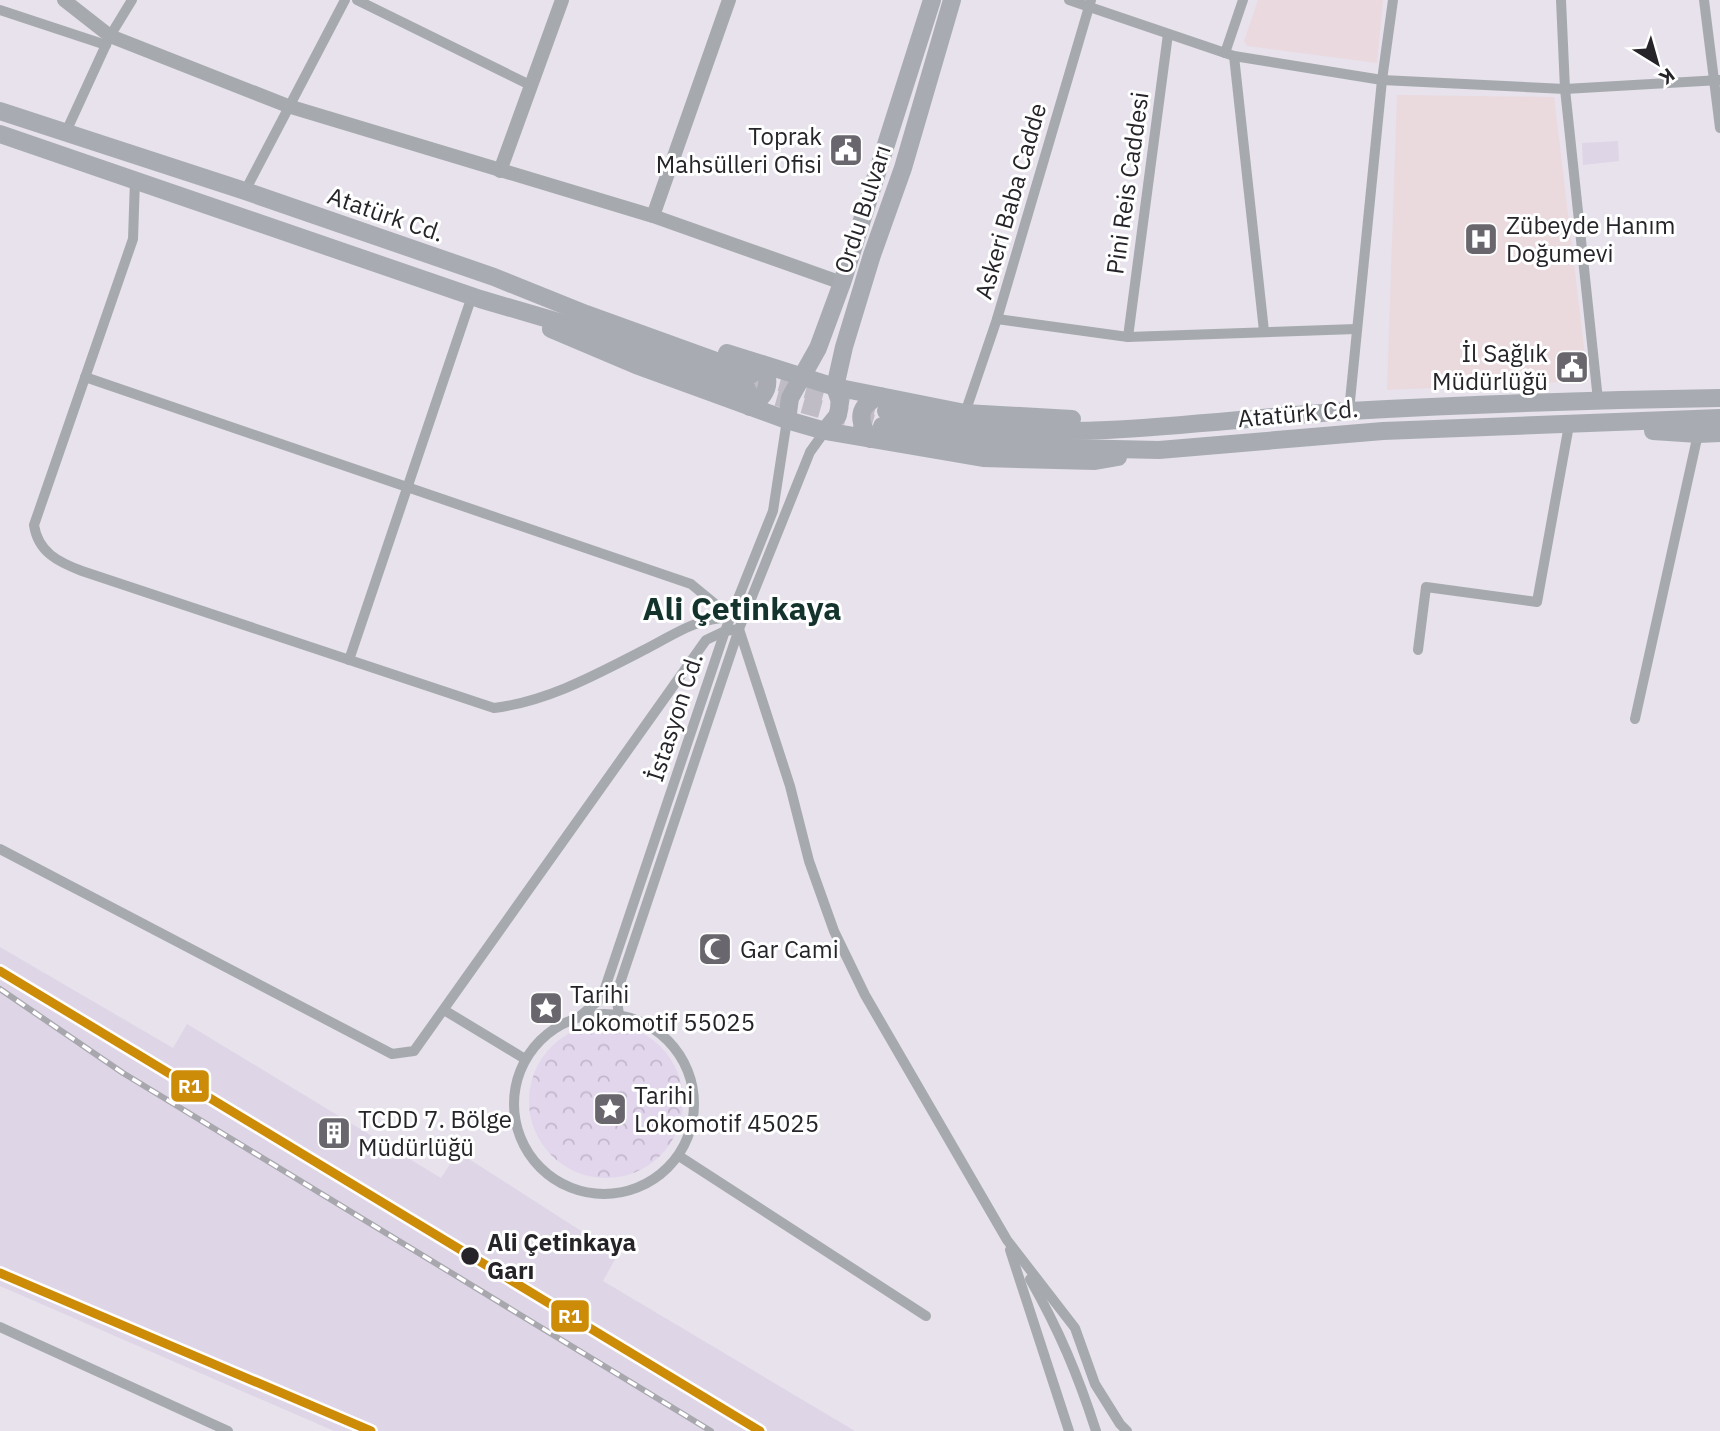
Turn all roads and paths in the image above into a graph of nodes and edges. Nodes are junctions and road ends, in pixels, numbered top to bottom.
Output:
1 (64, 0) edge
2 (132, 0) edge
3 (345, 0) edge
4 (357, 0) edge
5 (562, 0) edge
6 (729, 0) edge
7 (932, 0) edge
8 (952, 0) edge
9 (1069, 0) edge
10 (1243, 0) edge
11 (1392, 0) edge
12 (1561, 0) edge
13 (1704, 0) edge
14 (1090, 4) edge
15 (0, 10) edge
16 (1168, 34) junction
17 (108, 40) junction
18 (1229, 54) junction
19 (1382, 80) junction
20 (1717, 80) edge
21 (531, 86) junction
22 (1565, 89) junction
23 (288, 106) junction
24 (0, 111) edge
25 (1720, 128) edge
26 (0, 134) edge
27 (65, 134) junction
28 (500, 171) junction
29 (135, 180) junction
30 (245, 191) junction
31 (653, 216) junction
32 (842, 283) junction
33 (476, 298) junction
34 (998, 319) junction
35 (1356, 329) junction
36 (1264, 331) junction
37 (1128, 337) junction
38 (85, 377) junction
39 (802, 377) junction
40 (753, 384) junction
41 (835, 387) junction
42 (1720, 387) edge
43 (1720, 398) edge
44 (1598, 400) junction
45 (1349, 411) junction
46 (965, 413) junction
47 (879, 418) junction
48 (1720, 418) edge
49 (787, 420) junction
50 (1167, 425) junction
51 (1569, 425) junction
52 (825, 431) junction
53 (1720, 433) edge
54 (1698, 434) junction
55 (407, 487) junction
56 (731, 617) junction
57 (739, 629) junction
58 (725, 631) junction
59 (1418, 650) dead end
60 (349, 660) junction
61 (1635, 719) dead end
62 (0, 849) edge
63 (444, 1010) junction
64 (619, 1014) junction
65 (579, 1017) junction
66 (525, 1059) junction
67 (679, 1156) junction
68 (1007, 1240) junction
69 (926, 1316) dead end
70 (0, 1327) edge
71 (228, 1431) edge
72 (1069, 1431) edge
73 (1096, 1431) edge
74 (1127, 1431) edge

1 - 17 street
2 - 17 street
3 - 23 street
4 - 21 street
5 - 21 street
6 - 31 street
7 - 32 main road, Ordu Bulvarı
8 - 41 main road, Ordu Bulvarı
9 - 14 street
10 - 18 street
11 - 19 street
12 - 22 street
13 - 20 street
14 - 16 street
14 - 34 street, Askeri Baba Cadde
15 - 17 street
16 - 18 street
16 - 37 street, Pini Reis Caddesi
17 - 23 street
17 - 27 street
18 - 19 street
18 - 36 street
19 - 22 street
19 - 35 street
20 - 22 street
20 - 25 street
21 - 28 street
22 - 44 street
23 - 28 street
23 - 30 street
24 - 27 main road, Atatürk Cd.
26 - 29 main road, Atatürk Cd.
27 - 30 main road, Atatürk Cd.
28 - 31 street
29 - 33 main road, Atatürk Cd.
29 - 38 street
30 - 40 main road, Atatürk Cd.
31 - 32 street
32 - 39 main road, Ordu Bulvarı
33 - 40 main road, Atatürk Cd.
33 - 55 street
34 - 37 street
34 - 46 street, Askeri Baba Cadde
35 - 36 street
35 - 45 street
36 - 37 street
38 - 55 street
38 - 60 street
39 - 40 main road
39 - 41 main road
39 - 49 main road, Ordu Bulvarı
40 - 49 main road
41 - 47 main road
41 - 52 main road, Ordu Bulvarı
42 - 44 main road
43 - 44 main road, Atatürk Cd.
44 - 45 main road, Atatürk Cd.
45 - 50 main road, Atatürk Cd.
46 - 47 main road
46 - 50 main road
47 - 50 main road, Atatürk Cd.
47 - 51 main road, Atatürk Cd.
47 - 52 main road
48 - 51 main road, Atatürk Cd.
49 - 52 main road
49 - 56 street, İstasyon Cd.
51 - 54 main road
51 - 59 street
52 - 57 street, İstasyon Cd.
53 - 54 main road
54 - 61 street
55 - 56 street
55 - 60 street
56 - 58 street, İstasyon Cd.
56 - 60 street
57 - 58 street
57 - 64 street, İstasyon Cd.
57 - 68 street
58 - 63 street
58 - 65 street, İstasyon Cd.
62 - 63 street
63 - 66 street
64 - 65 street
64 - 67 street
65 - 66 street
66 - 67 street
67 - 69 street
68 - 72 street
68 - 73 street
68 - 74 street
70 - 71 street

